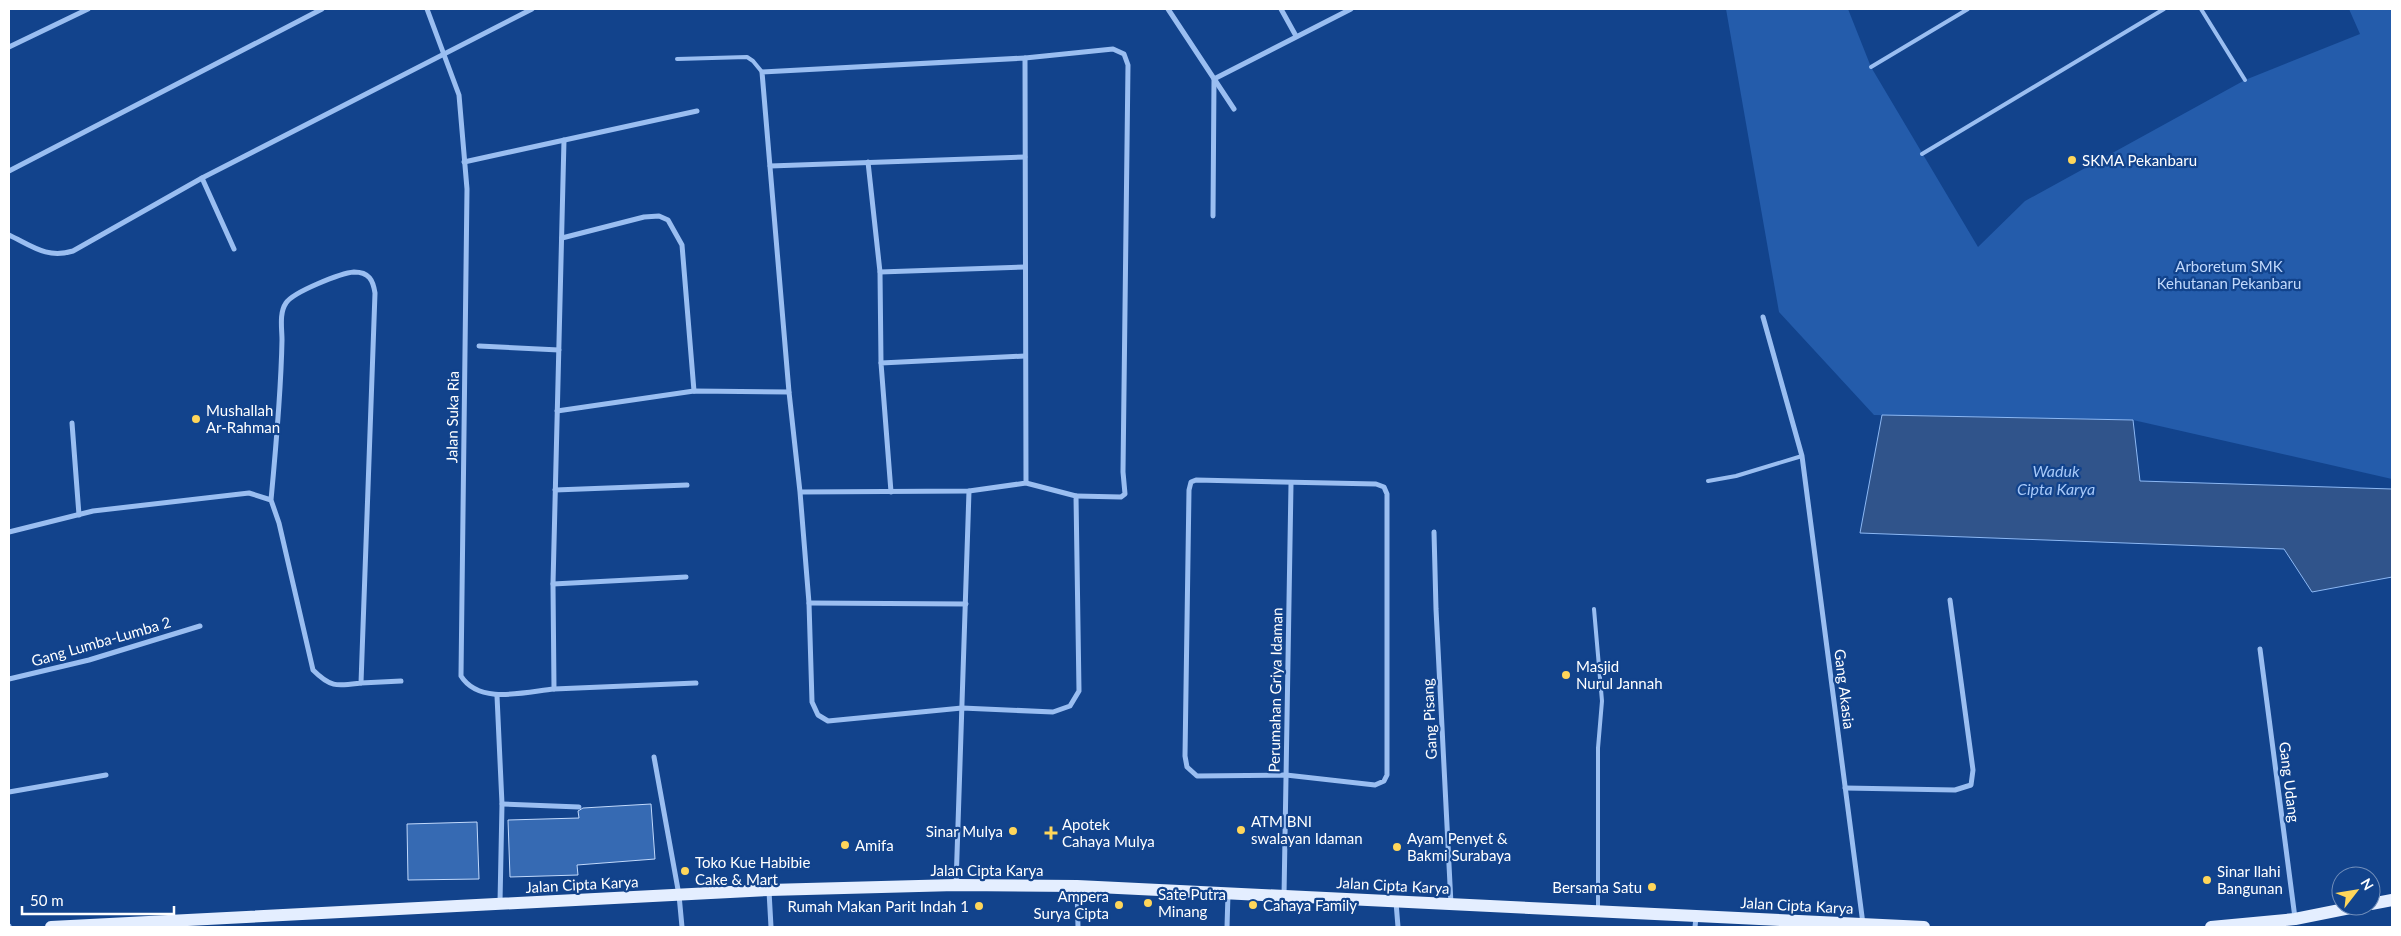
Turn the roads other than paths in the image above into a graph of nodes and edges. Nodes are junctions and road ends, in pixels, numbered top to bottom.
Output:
1 (88, 9) edge
2 (322, 9) edge
3 (427, 9) edge
4 (532, 9) edge
5 (1168, 9) edge
6 (1281, 9) edge
7 (1351, 9) edge
8 (1968, 9) edge
9 (2164, 9) edge
10 (2201, 9) edge
11 (1296, 36) junction
12 (9, 48) edge
13 (444, 53) junction
14 (1024, 58) junction
15 (676, 59) dead end
16 (1871, 67) dead end
17 (762, 72) junction
18 (1214, 79) junction
19 (2244, 80) dead end
20 (1234, 109) dead end
21 (697, 111) dead end
22 (564, 140) junction
23 (1922, 154) dead end
24 (1025, 157) junction
25 (464, 160) junction
26 (868, 162) junction
27 (770, 166) junction
28 (9, 171) edge
29 (202, 178) junction
30 (1213, 216) dead end
31 (9, 234) edge
32 (562, 238) junction
33 (234, 249) dead end
34 (1025, 267) junction
35 (880, 272) junction
36 (1763, 317) dead end
37 (479, 346) dead end
38 (559, 350) junction
39 (1025, 356) junction
40 (881, 363) junction
41 (694, 392) junction
42 (789, 392) junction
43 (557, 411) junction
44 (72, 423) dead end
45 (1802, 456) junction
46 (1708, 481) dead end
47 (1026, 483) junction
48 (1292, 484) junction
49 (687, 486) dead end
50 (555, 490) junction
51 (969, 491) junction
52 (800, 492) junction
53 (891, 492) junction
54 (1076, 496) junction
55 (270, 500) junction
56 (79, 515) junction
57 (9, 532) edge
58 (1434, 532) dead end
59 (686, 578) dead end
60 (553, 584) junction
61 (1950, 600) dead end
62 (809, 603) junction
63 (966, 604) junction
64 (1594, 609) dead end
65 (200, 626) dead end
66 (2260, 649) dead end
67 (9, 679) edge
68 (401, 681) dead end
69 (361, 683) junction
70 (696, 684) dead end
71 (554, 689) junction
72 (497, 696) junction
73 (962, 708) junction
74 (654, 758) dead end
75 (106, 775) dead end
76 (1286, 775) junction
77 (1845, 788) junction
78 (9, 792) edge
79 (502, 804) junction
80 (579, 807) dead end
81 (956, 886) junction
82 (1077, 886) junction
83 (768, 890) junction
84 (1228, 894) junction
85 (679, 895) junction
86 (1284, 897) junction
87 (1396, 902) junction
88 (500, 904) junction
89 (1451, 905) junction
90 (1598, 910) junction
91 (2331, 912) edge
92 (2295, 919) junction
93 (1696, 922) edge
94 (1863, 924) junction
95 (51, 927) edge
96 (682, 927) edge
97 (771, 927) edge
98 (1078, 927) edge
99 (1227, 927) edge
100 (1398, 927) edge
101 (1924, 927) edge
102 (2211, 927) edge

1 - 12 street
2 - 28 street
3 - 13 street
4 - 13 street
5 - 18 street
6 - 11 street
7 - 11 street
8 - 16 lane
9 - 23 lane
10 - 19 lane
11 - 18 street
13 - 25 street, Jalan Suka Ria
13 - 29 street
14 - 17 street
14 - 24 street
14 - 54 street
15 - 17 lane
17 - 27 street
18 - 20 street
18 - 30 street
21 - 22 street
22 - 25 street
22 - 32 street
24 - 26 street
24 - 34 street
25 - 72 street, Jalan Suka Ria
26 - 27 street
26 - 35 street
27 - 42 street
29 - 31 street
29 - 33 street
32 - 38 street
32 - 41 street
34 - 35 street
34 - 39 street
35 - 40 street
36 - 45 street, Gang Akasia
37 - 38 street
38 - 43 street
39 - 40 street
39 - 47 street
40 - 53 street
41 - 42 street
41 - 43 street
42 - 52 street
43 - 50 street
44 - 56 street
45 - 46 lane
45 - 77 street, Gang Akasia
47 - 51 street
47 - 54 street
48 - 76 street, Perumahan Griya Idaman
48 - 76 street
48 - 76 street
49 - 50 street
50 - 60 street
51 - 53 street
51 - 63 street
52 - 53 street
52 - 62 street
54 - 73 street
55 - 56 street
55 - 69 street
55 - 69 street
56 - 57 street
58 - 89 street, Gang Pisang
59 - 60 street
60 - 71 street
61 - 77 street
62 - 63 street
62 - 73 street
63 - 73 street
64 - 90 lane
65 - 67 street, Gang Lumba-Lumba 2
66 - 92 street, Gang Udang
68 - 69 street
70 - 71 street
71 - 72 street
72 - 79 street
73 - 81 street
74 - 85 street
75 - 78 street
76 - 86 street, Perumahan Griya Idaman
77 - 94 street, Gang Akasia
79 - 80 street
79 - 88 street
81 - 82 main road, Jalan Cipta Karya
81 - 83 main road, Jalan Cipta Karya
82 - 84 main road, Jalan Cipta Karya
82 - 98 street
83 - 85 main road, Jalan Cipta Karya
83 - 97 street
84 - 86 main road, Jalan Cipta Karya
84 - 99 street
85 - 88 main road, Jalan Cipta Karya
85 - 96 street
86 - 87 main road, Jalan Cipta Karya
87 - 89 main road, Jalan Cipta Karya
87 - 100 street
88 - 95 main road, Jalan Cipta Karya
89 - 90 main road, Jalan Cipta Karya
90 - 93 main road, Jalan Cipta Karya
91 - 92 main road
92 - 102 main road
93 - 94 main road, Jalan Cipta Karya
94 - 101 main road, Jalan Cipta Karya

